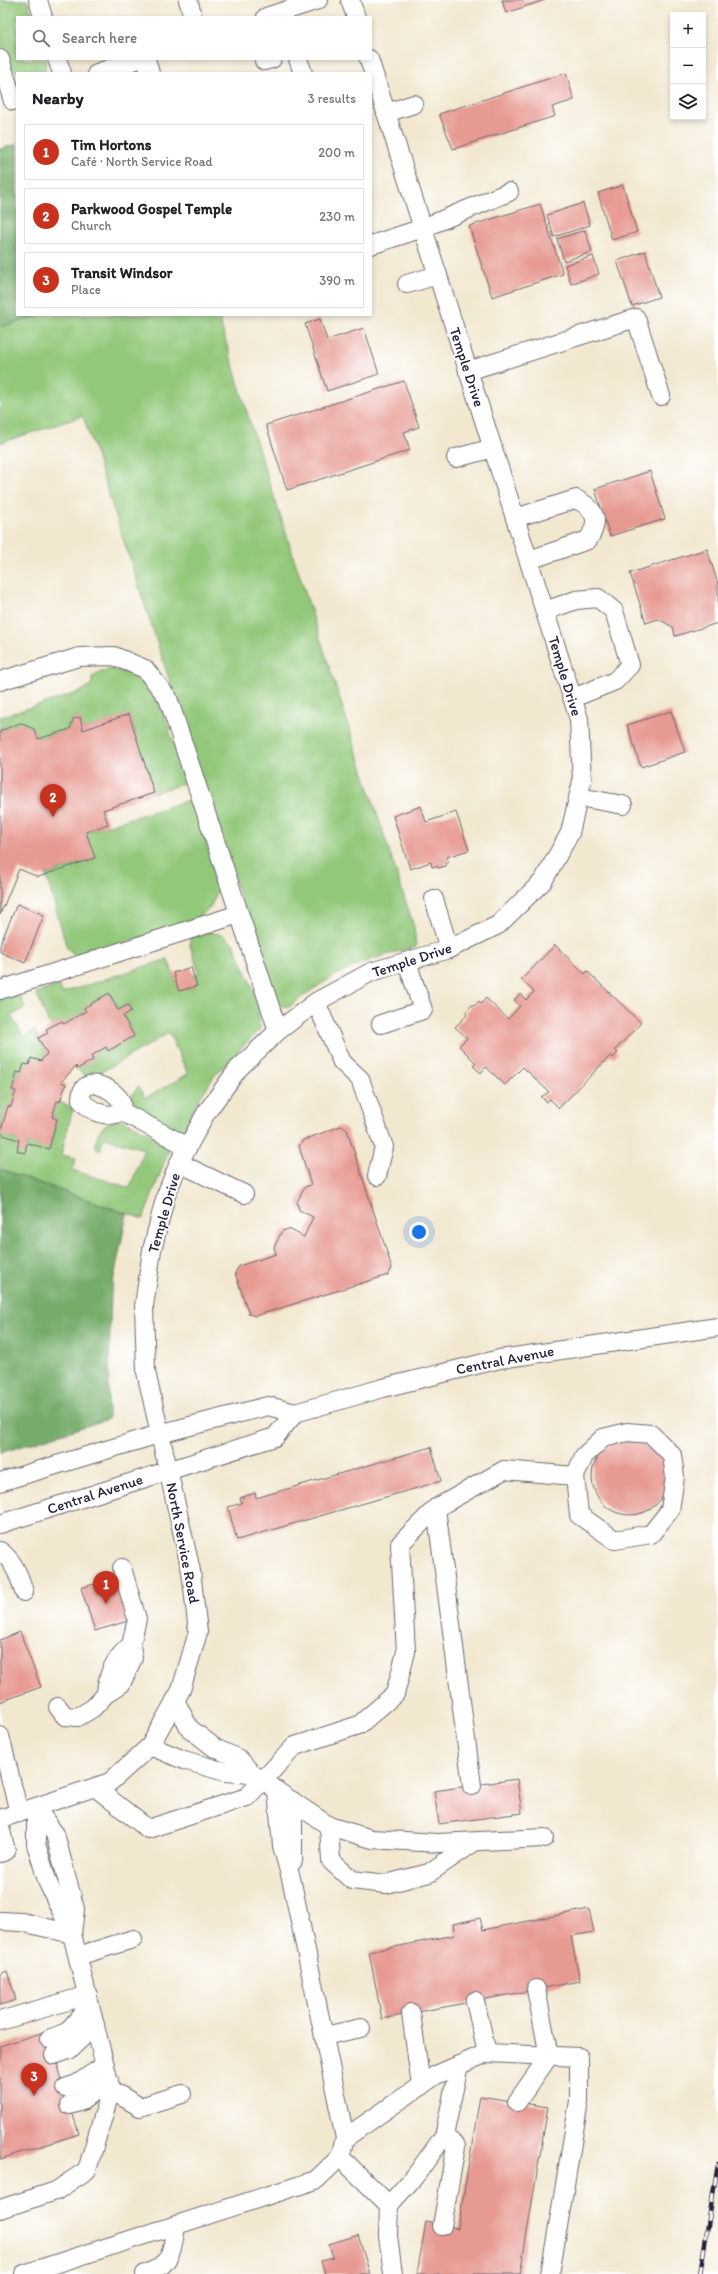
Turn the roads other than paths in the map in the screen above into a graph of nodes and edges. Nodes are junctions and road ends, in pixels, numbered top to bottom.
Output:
1 (38, 0) edge
2 (188, 0) edge
3 (318, 0) edge
4 (350, 0) edge
5 (43, 16) edge
6 (193, 16) edge
7 (269, 16) edge
8 (356, 16) edge
9 (0, 60) edge
10 (57, 60) edge
11 (136, 60) edge
12 (146, 60) edge
13 (298, 60) edge
14 (369, 60) edge
15 (104, 71) edge
16 (62, 72) edge
17 (150, 72) edge
18 (303, 72) edge
19 (10, 102) edge
20 (414, 104) dead end
21 (386, 113) junction
22 (509, 192) dead end
23 (423, 228) junction
24 (372, 245) edge
25 (438, 274) junction
26 (407, 284) dead end
27 (468, 371) junction
28 (661, 396) dead end
29 (493, 448) junction
30 (456, 458) dead end
31 (515, 518) junction
32 (529, 560) junction
33 (545, 611) junction
34 (0, 681) edge
35 (573, 698) junction
36 (579, 797) junction
37 (623, 805) dead end
38 (434, 899) dead end
39 (239, 914) junction
40 (449, 949) junction
41 (407, 962) junction
42 (0, 990) edge
43 (316, 1002) junction
44 (381, 1024) dead end
45 (278, 1031) junction
46 (121, 1111) dead end
47 (188, 1147) junction
48 (179, 1163) junction
49 (377, 1176) dead end
50 (244, 1194) dead end
51 (718, 1327) edge
52 (296, 1413) junction
53 (159, 1434) junction
54 (169, 1471) junction
55 (575, 1476) junction
56 (0, 1482) edge
57 (436, 1508) junction
58 (0, 1524) edge
59 (0, 1551) edge
60 (122, 1568) dead end
61 (24, 1592) dead end
62 (175, 1700) junction
63 (58, 1707) dead end
64 (0, 1736) edge
65 (150, 1746) junction
66 (264, 1782) junction
67 (472, 1786) dead end
68 (96, 1788) junction
69 (293, 1801) junction
70 (28, 1810) junction
71 (0, 1819) edge
72 (329, 1826) junction
73 (0, 1827) edge
74 (544, 1838) dead end
75 (474, 1842) junction
76 (0, 1853) edge
77 (291, 1878) junction
78 (0, 1921) edge
79 (72, 1934) junction
80 (133, 1939) dead end
81 (78, 1956) junction
82 (536, 1989) dead end
83 (89, 2000) junction
84 (475, 2001) dead end
85 (411, 2013) dead end
86 (0, 2021) edge
87 (95, 2025) junction
88 (361, 2028) dead end
89 (324, 2036) junction
90 (487, 2053) junction
91 (549, 2056) junction
92 (459, 2065) junction
93 (108, 2078) junction
94 (421, 2086) junction
95 (182, 2094) dead end
96 (67, 2096) dead end
97 (517, 2102) dead end
98 (444, 2136) junction
99 (345, 2138) junction
100 (340, 2157) junction
101 (389, 2205) junction
102 (0, 2209) edge
103 (176, 2225) junction
104 (442, 2226) dead end
105 (24, 2274) edge
106 (145, 2274) edge
107 (393, 2274) edge
108 (550, 2274) edge

1 - 5 street
2 - 6 street
3 - 7 street
4 - 8 street
9 - 19 street
10 - 16 street
11 - 15 street
12 - 17 street
13 - 18 street
14 - 21 street, Temple Drive
20 - 21 street
21 - 23 street, Temple Drive
22 - 23 street
23 - 24 street
23 - 25 street, Temple Drive
25 - 26 street
25 - 27 street, Temple Drive
27 - 28 street
27 - 29 street, Temple Drive
29 - 30 street
29 - 31 street, Temple Drive
31 - 32 street, Temple Drive
31 - 32 street
32 - 33 street, Temple Drive
33 - 35 street, Temple Drive
33 - 35 street
34 - 39 street
35 - 36 street, Temple Drive
36 - 37 street
36 - 40 street, Temple Drive
38 - 40 street
39 - 42 street
39 - 45 street
40 - 41 street, Temple Drive
41 - 43 street, Temple Drive
41 - 44 street
43 - 45 street, Temple Drive
43 - 49 street
45 - 47 street, Temple Drive
46 - 47 street
47 - 48 street, Temple Drive
48 - 50 street
48 - 53 street, Temple Drive
51 - 52 street, Central Avenue
52 - 53 street
52 - 54 street, Central Avenue
53 - 54 street, Temple Drive
53 - 56 street
54 - 58 street, Central Avenue
54 - 62 street, North Service Road
55 - 55 street
55 - 57 street
57 - 66 street
57 - 67 street
59 - 61 street
60 - 63 street
62 - 65 street, North Service Road
62 - 66 street
64 - 70 street
65 - 66 street
65 - 68 street, North Service Road
66 - 68 street
66 - 69 street
66 - 77 street
68 - 70 street, North Service Road
69 - 72 street
69 - 77 street
70 - 71 street, North Service Road
70 - 79 street
72 - 75 street
72 - 75 street
73 - 76 street
74 - 75 street
77 - 89 street
78 - 79 street
79 - 81 street
80 - 81 street
81 - 83 street
82 - 91 street
83 - 86 street
83 - 87 street
83 - 87 street
84 - 90 street
85 - 94 street
87 - 93 street
88 - 89 street
89 - 99 street
90 - 91 street
90 - 92 street
91 - 97 street
91 - 108 street
92 - 94 street
92 - 98 street
93 - 95 street
93 - 96 street
93 - 102 street
94 - 99 street
98 - 101 street
98 - 104 street
99 - 100 street
100 - 101 street
100 - 103 street
101 - 107 street
103 - 105 street
103 - 106 street

